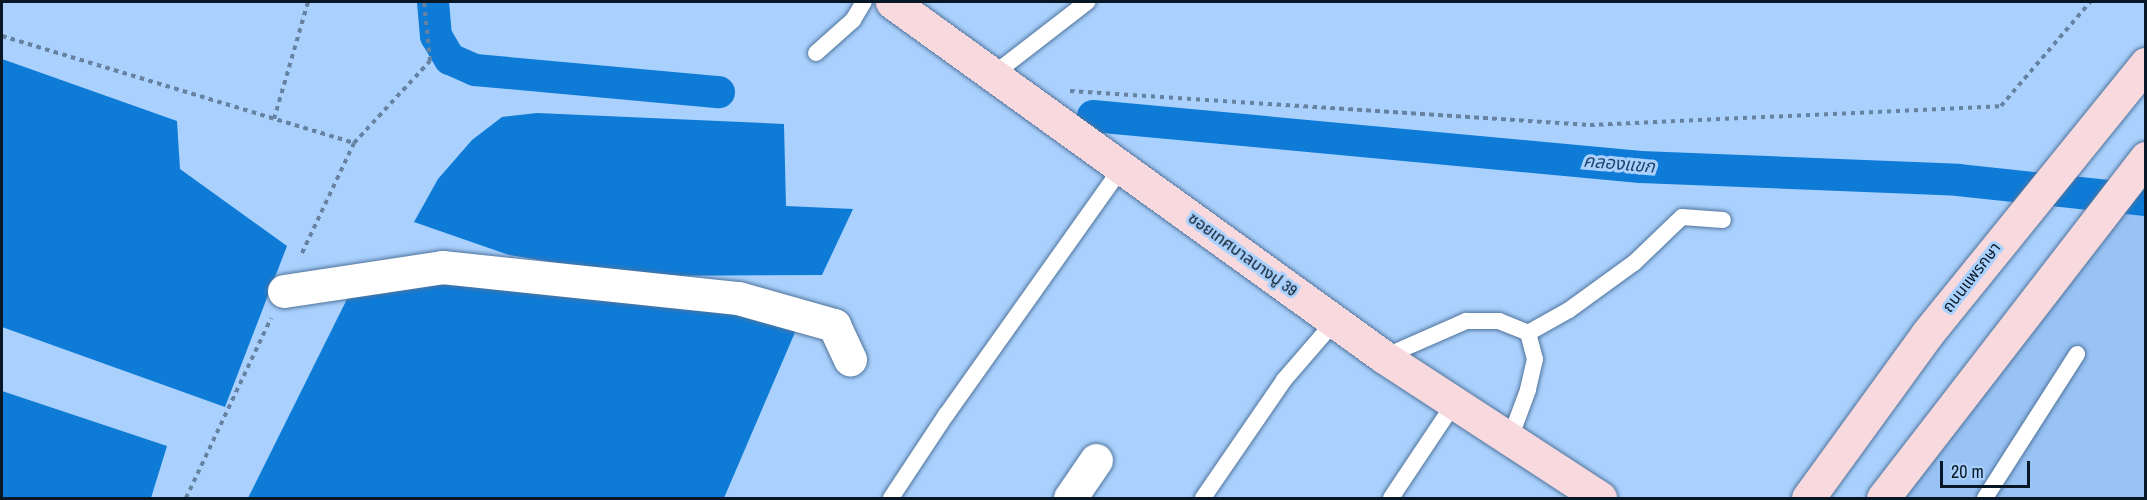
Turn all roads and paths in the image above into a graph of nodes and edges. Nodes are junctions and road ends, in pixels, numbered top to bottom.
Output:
1 (308, 2) edge
2 (424, 2) edge
3 (864, 2) edge
4 (892, 2) edge
5 (1087, 2) edge
6 (2090, 2) edge
7 (2, 36) edge
8 (816, 53) dead end
9 (2145, 64) edge
10 (994, 74) junction
11 (1065, 90) dead end
12 (274, 119) junction
13 (354, 143) junction
14 (2140, 164) edge
15 (1122, 167) junction
16 (1723, 220) dead end
17 (284, 291) junction
18 (1335, 321) junction
19 (1528, 333) junction
20 (2077, 354) dead end
21 (1384, 357) junction
22 (850, 360) dead end
23 (1453, 405) junction
24 (1509, 441) junction
25 (1096, 460) dead end
26 (186, 498) edge
27 (891, 498) edge
28 (1070, 498) edge
29 (1203, 498) edge
30 (1391, 498) edge
31 (1600, 498) edge
32 (1808, 498) edge
33 (1883, 498) edge
34 (1985, 498) edge

1 - 12 path
2 - 13 path
3 - 8 lane
4 - 10 main road, ซอยเทศบาลบางปู 39
5 - 10 lane
6 - 11 path
7 - 12 path
9 - 32 main road, ถนนแพรกษา
10 - 15 main road, ซอยเทศบาลบางปู 39
12 - 13 path
13 - 17 path
14 - 33 main road
15 - 18 main road, ซอยเทศบาลบางปู 39
15 - 27 lane
16 - 19 lane
17 - 22 street
17 - 26 path
18 - 21 main road, ซอยเทศบาลบางปู 39
18 - 29 lane
19 - 21 lane
19 - 24 lane
20 - 34 lane
21 - 23 main road, ซอยเทศบาลบางปู 39
23 - 24 main road, ซอยเทศบาลบางปู 39
23 - 30 lane
24 - 31 main road, ซอยเทศบาลบางปู 39
25 - 28 street

